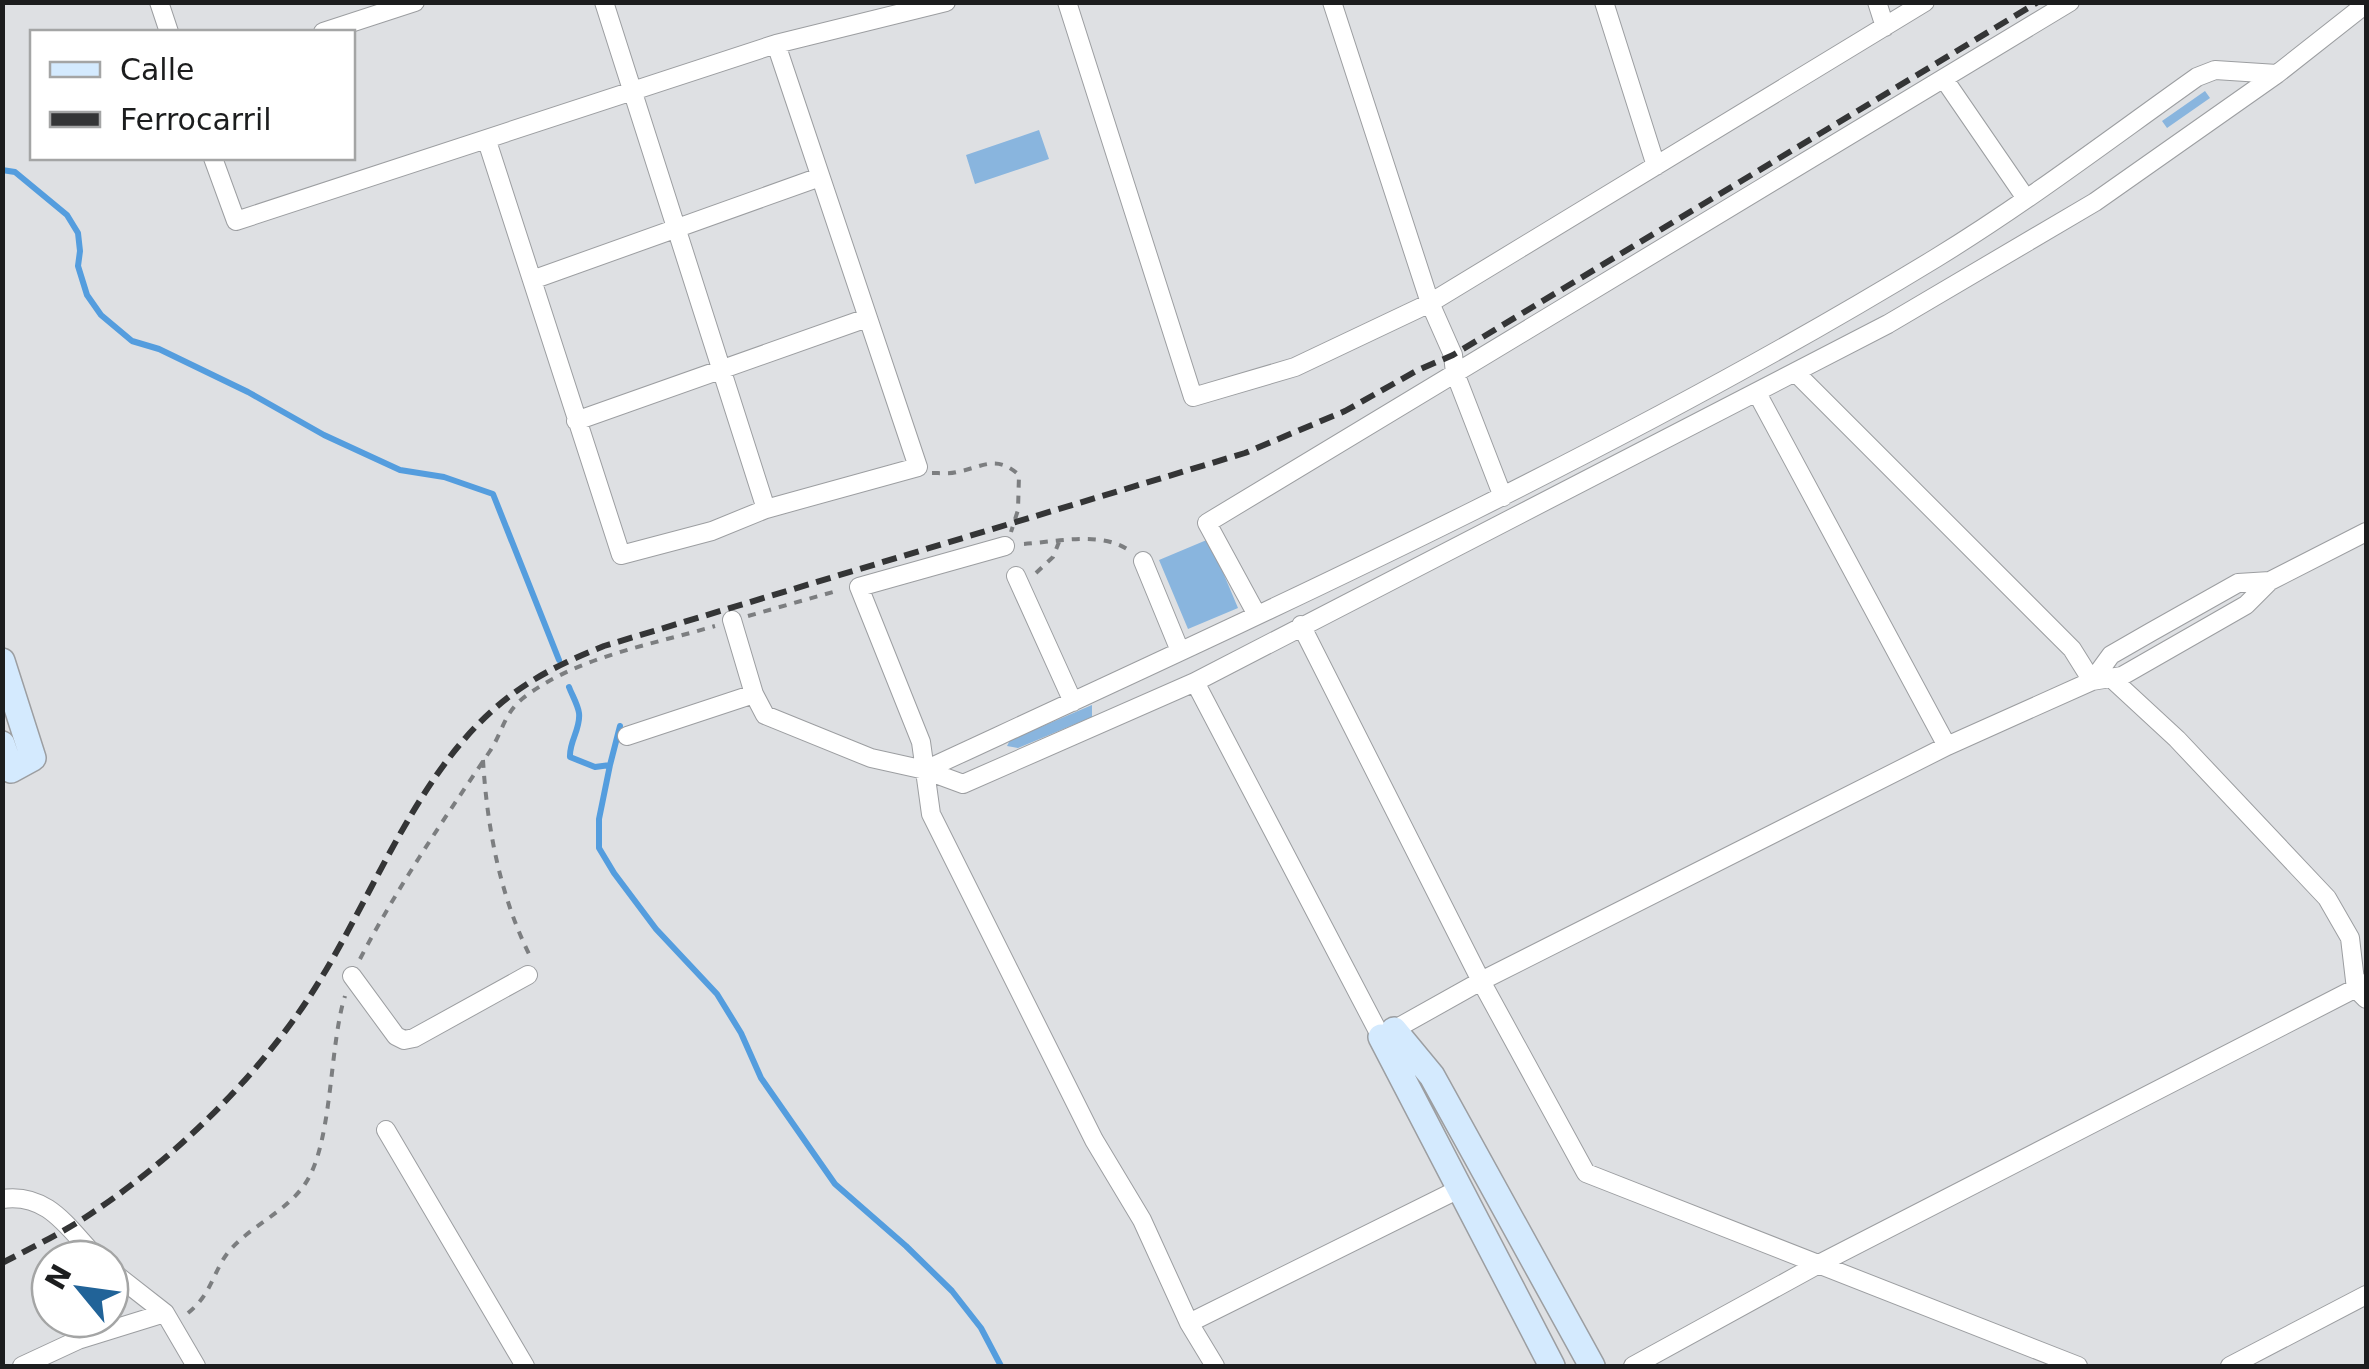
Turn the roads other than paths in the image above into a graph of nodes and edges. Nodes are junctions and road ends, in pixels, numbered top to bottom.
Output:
1 (159, 2) edge
2 (415, 2) edge
3 (604, 2) edge
4 (946, 2) edge
5 (1067, 2) edge
6 (1332, 2) edge
7 (1604, 2) edge
8 (1877, 2) edge
9 (1925, 2) edge
10 (2070, 2) edge
11 (2366, 4) edge
12 (1886, 27) junction
13 (169, 30) edge
14 (329, 30) edge
15 (776, 44) junction
16 (2276, 74) junction
17 (1944, 79) junction
18 (634, 92) junction
19 (487, 141) junction
20 (215, 160) edge
21 (1656, 166) junction
22 (820, 177) junction
23 (2025, 198) junction
24 (675, 230) junction
25 (532, 280) junction
26 (1430, 304) junction
27 (867, 318) junction
28 (720, 370) junction
29 (1455, 373) junction
30 (1796, 373) junction
31 (1756, 393) junction
32 (576, 420) junction
33 (1503, 497) junction
34 (766, 509) junction
35 (2366, 532) edge
36 (1005, 546) road end
37 (1143, 561) road end
38 (1019, 582) road end
39 (1256, 615) junction
40 (732, 620) road end
41 (1301, 625) junction
42 (1180, 652) junction
43 (2, 661) edge
44 (2101, 680) junction
45 (1194, 682) junction
46 (754, 694) junction
47 (1073, 702) junction
48 (627, 736) dead end
49 (2, 744) edge
50 (1946, 746) junction
51 (925, 770) junction
52 (7, 771) edge
53 (528, 975) road end
54 (352, 976) road end
55 (1481, 981) junction
56 (2363, 990) edge
57 (1387, 1033) junction
58 (386, 1130) dead end
59 (1459, 1190) junction
60 (2, 1199) edge
61 (80, 1239) edge
62 (1817, 1265) junction
63 (130, 1286) edge
64 (2366, 1295) edge
65 (165, 1314) junction
66 (1189, 1324) junction
67 (22, 1366) edge
68 (196, 1366) edge
69 (525, 1366) edge
70 (1215, 1366) edge
71 (1552, 1366) edge
72 (1592, 1366) edge
73 (1634, 1366) edge
74 (2078, 1366) edge
75 (2230, 1366) edge

1 - 13 street
2 - 14 street
3 - 18 street
4 - 15 street
5 - 26 street
6 - 26 street
7 - 21 street
8 - 12 street
9 - 12 street
10 - 17 street
11 - 16 street
12 - 21 street
15 - 18 street
15 - 22 street
16 - 23 street
16 - 30 street
17 - 23 street
17 - 29 street
18 - 19 street
18 - 24 street
19 - 20 street
19 - 25 street
21 - 26 street
22 - 24 street
22 - 27 street
23 - 33 street
24 - 25 street
24 - 28 street
25 - 32 street
26 - 29 street
27 - 28 street
27 - 34 street
28 - 32 street
28 - 34 street
29 - 33 street
29 - 39 street
30 - 31 street
30 - 44 street
31 - 41 street
31 - 50 street
32 - 34 street
33 - 39 street
35 - 44 street
36 - 51 street
37 - 42 street
38 - 47 street
39 - 42 street
40 - 46 street
41 - 45 street
41 - 55 street
42 - 47 street
43 - 52 street
44 - 50 street
44 - 56 street
45 - 51 street
45 - 57 street
46 - 48 street
46 - 51 street
47 - 51 street
49 - 52 street
50 - 55 street
51 - 66 street
53 - 54 street
55 - 57 street
55 - 62 street
56 - 62 street
57 - 59 street
57 - 72 street
58 - 69 street
59 - 66 street
59 - 71 street
60 - 61 street
62 - 73 street
62 - 74 street
63 - 65 street
64 - 75 street
65 - 67 street
65 - 68 street
66 - 70 street

